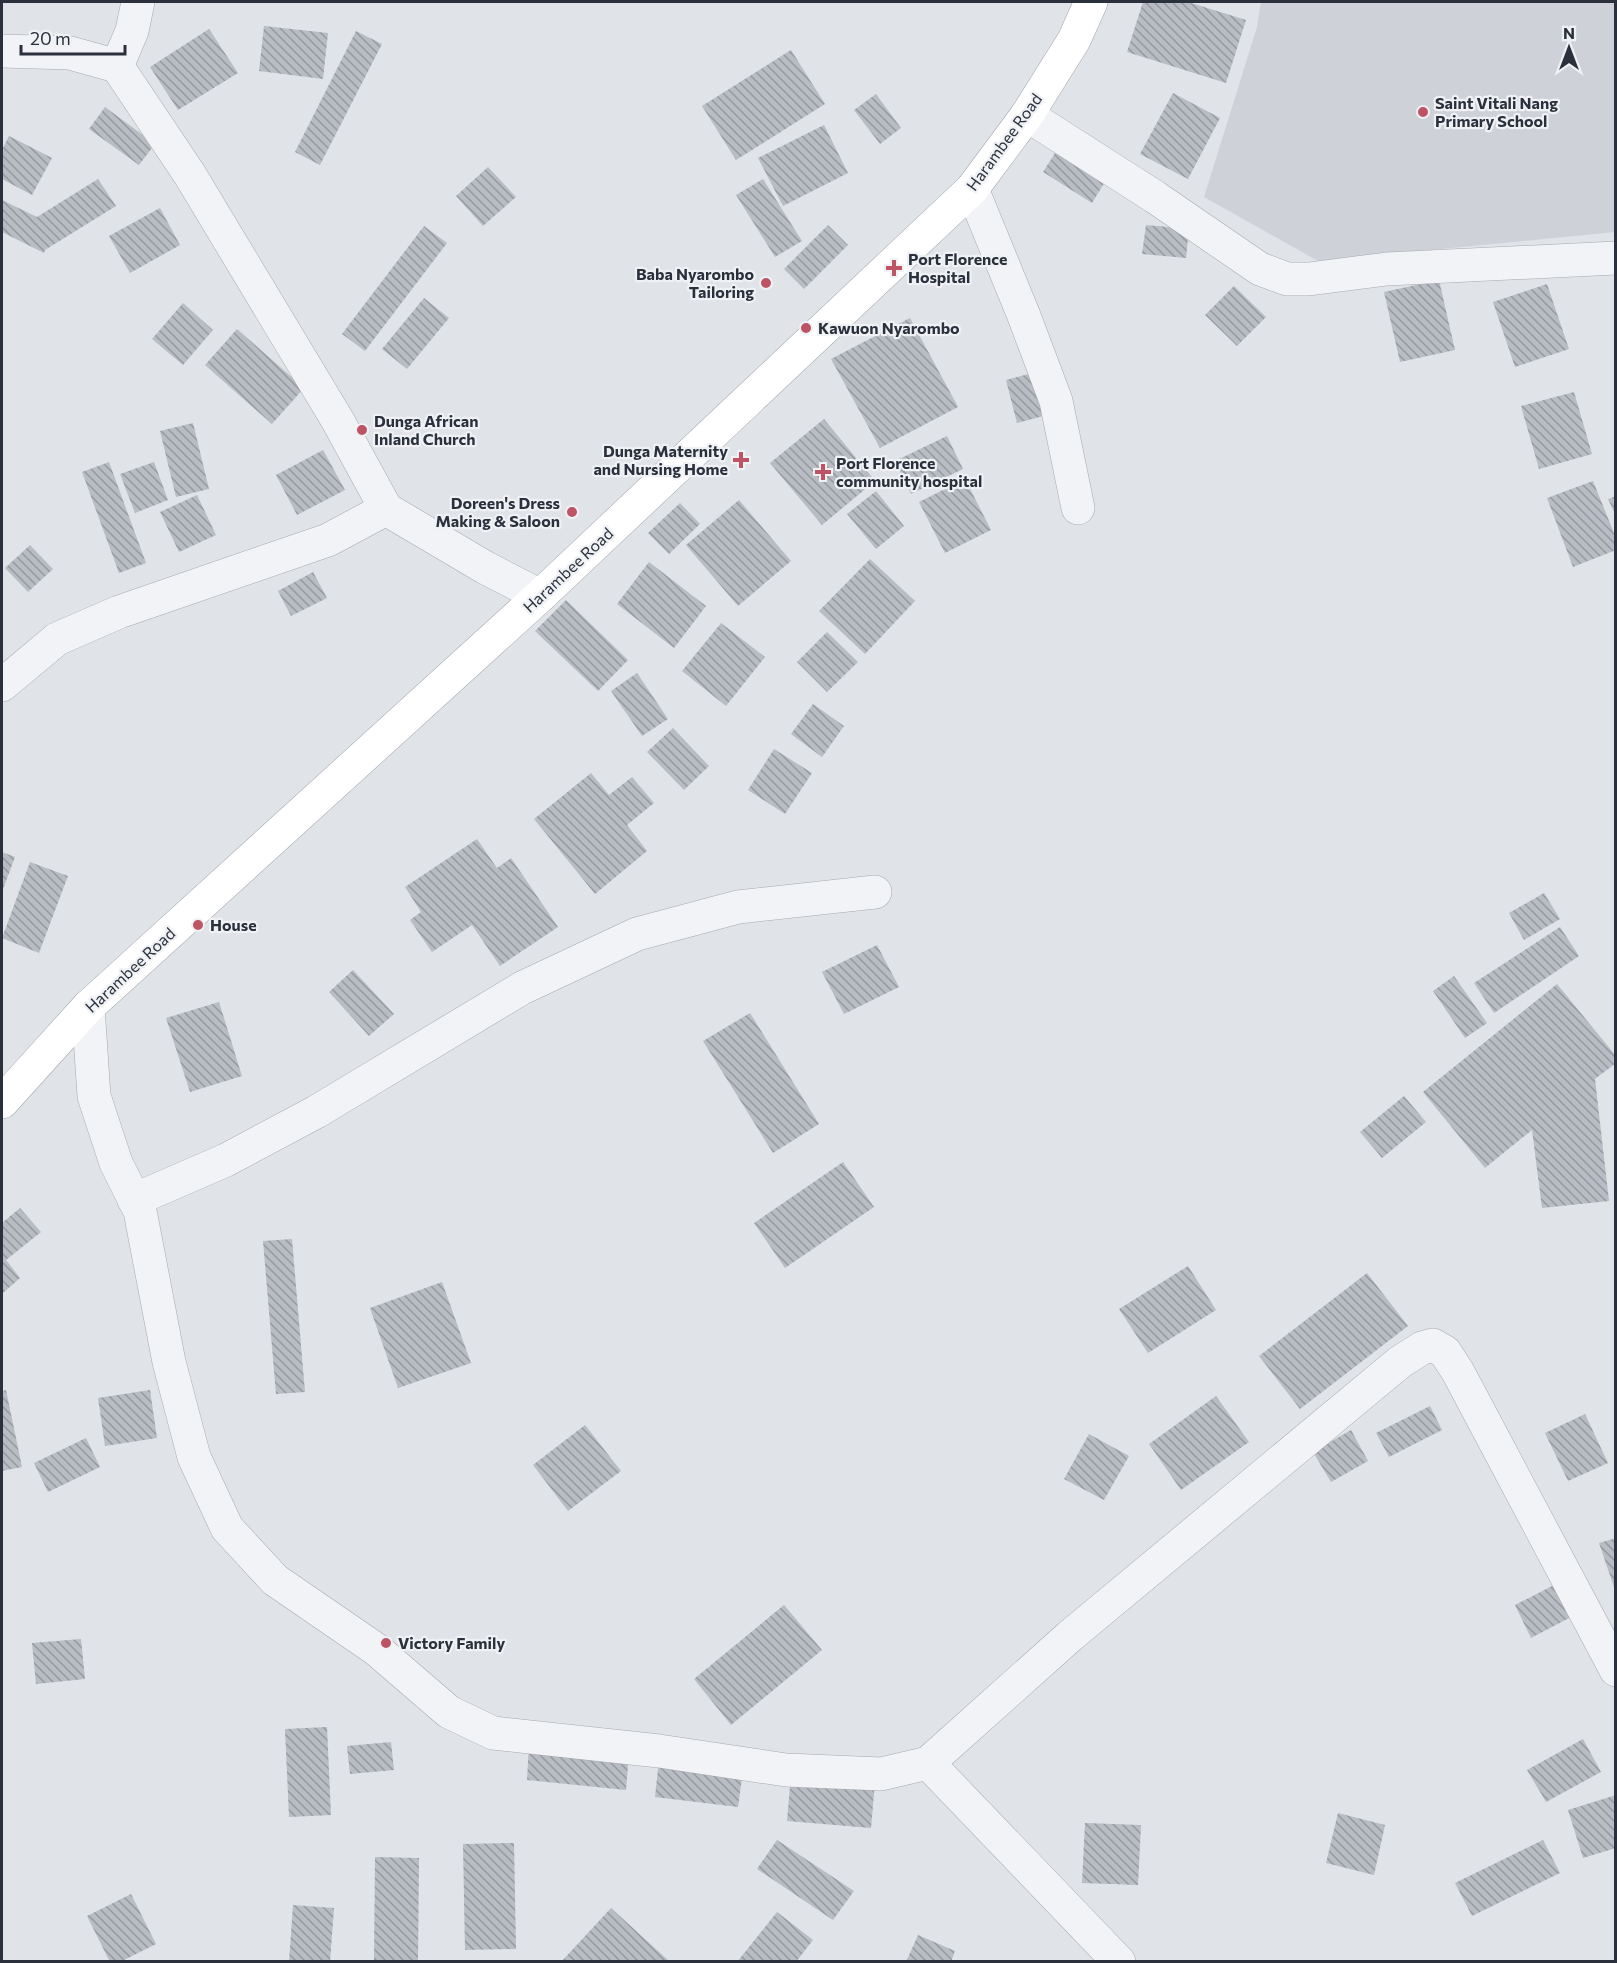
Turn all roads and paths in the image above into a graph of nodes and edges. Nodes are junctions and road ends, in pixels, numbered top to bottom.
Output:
1 (138, 2) edge
2 (1092, 2) edge
3 (2, 51) edge
4 (117, 66) junction
5 (1027, 115) junction
6 (972, 189) junction
7 (1616, 258) edge
8 (1078, 507) dead end
9 (386, 509) junction
10 (540, 596) junction
11 (2, 685) edge
12 (875, 892) dead end
13 (88, 1007) junction
14 (2, 1102) edge
15 (134, 1200) junction
16 (1616, 1670) edge
17 (928, 1763) junction
18 (1119, 1962) edge

1 - 4 street
2 - 5 main road, Harambee Road
3 - 4 street
4 - 9 street
5 - 6 main road, Harambee Road
5 - 7 street
6 - 8 street
6 - 10 main road, Harambee Road
9 - 10 street
9 - 11 street
10 - 13 main road, Harambee Road
12 - 15 street
13 - 14 main road, Harambee Road
13 - 15 street
15 - 17 street
16 - 17 street
17 - 18 street

